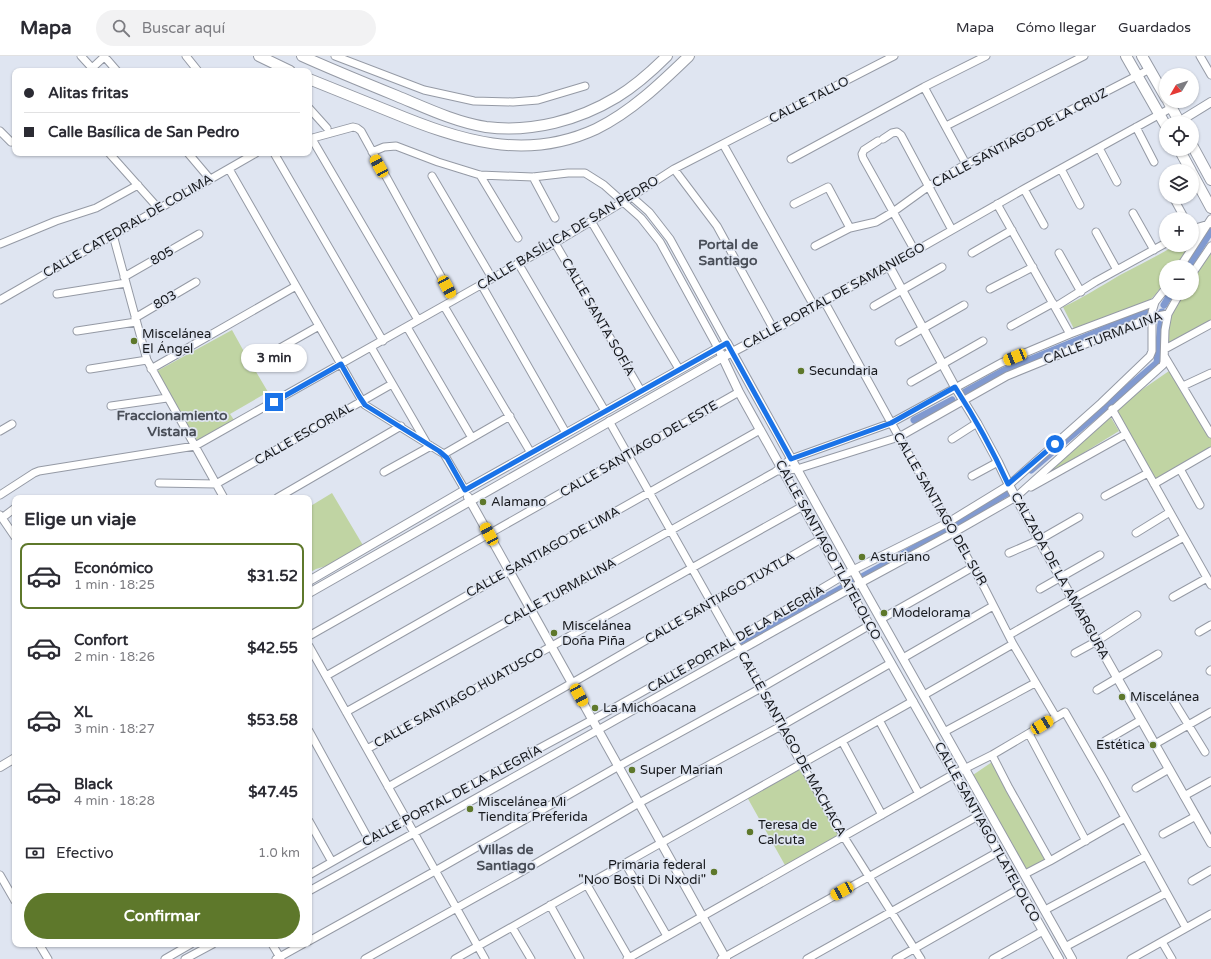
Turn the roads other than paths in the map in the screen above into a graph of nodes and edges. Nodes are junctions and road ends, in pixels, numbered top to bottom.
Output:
1 (81, 56) edge
2 (104, 56) edge
3 (186, 56) edge
4 (260, 56) edge
5 (302, 56) edge
6 (335, 56) edge
7 (666, 56) edge
8 (689, 56) edge
9 (894, 56) edge
10 (986, 56) edge
11 (1084, 56) edge
12 (1126, 56) edge
13 (1142, 56) edge
14 (1200, 56) edge
15 (89, 68) edge
16 (91, 68) edge
17 (114, 68) edge
18 (196, 68) edge
19 (284, 68) edge
20 (1150, 69) junction
21 (1211, 75) edge
22 (1138, 76) junction
23 (312, 80) edge
24 (1159, 85) edge
25 (585, 86) dead end
26 (924, 87) junction
27 (1211, 102) edge
28 (1166, 108) edge
29 (312, 111) edge
30 (1160, 114) junction
31 (1189, 116) edge
32 (946, 126) junction
33 (1136, 127) junction
34 (327, 128) dead end
35 (0, 130) edge
36 (312, 138) edge
37 (11, 142) dead end
38 (312, 142) edge
39 (723, 144) junction
40 (1099, 148) junction
41 (372, 152) junction
42 (112, 156) edge
43 (191, 156) edge
44 (251, 156) edge
45 (276, 156) edge
46 (1198, 156) edge
47 (791, 159) dead end
48 (1154, 162) dead end
49 (966, 164) junction
50 (1061, 168) junction
51 (229, 169) junction
52 (674, 169) junction
53 (480, 175) junction
54 (432, 176) dead end
55 (533, 177) junction
56 (210, 179) junction
57 (1211, 180) edge
58 (1117, 182) dead end
59 (138, 185) junction
60 (929, 186) junction
61 (1199, 186) edge
62 (1024, 189) junction
63 (632, 197) junction
64 (623, 202) junction
65 (794, 204) dead end
66 (998, 204) junction
67 (1080, 205) dead end
68 (1211, 208) edge
69 (159, 209) junction
70 (893, 212) junction
71 (1133, 213) dead end
72 (555, 218) dead end
73 (591, 221) junction
74 (1210, 221) edge
75 (1044, 225) dead end
76 (1199, 226) edge
77 (850, 228) junction
78 (952, 230) junction
79 (1012, 230) junction
80 (1096, 232) dead end
81 (199, 234) dead end
82 (113, 235) junction
83 (518, 238) dead end
84 (555, 243) junction
85 (0, 244) edge
86 (815, 246) dead end
87 (1211, 246) edge
88 (1159, 247) edge
89 (915, 250) junction
90 (1154, 250) junction
91 (972, 253) dead end
92 (1059, 253) dead end
93 (1185, 260) edge
94 (518, 263) junction
95 (1199, 264) edge
96 (889, 266) junction
97 (942, 267) dead end
98 (1032, 267) junction
99 (1117, 270) junction
100 (492, 278) junction
101 (125, 280) junction
102 (196, 282) dead end
103 (482, 284) junction
104 (296, 286) junction
105 (990, 289) dead end
106 (902, 291) junction
107 (1080, 292) junction
108 (57, 294) dead end
109 (1159, 298) edge
110 (0, 300) edge
111 (454, 300) junction
112 (1176, 300) edge
113 (824, 301) junction
114 (1156, 302) junction
115 (964, 305) dead end
116 (1054, 305) junction
117 (444, 306) junction
118 (814, 306) junction
119 (874, 306) dead end
120 (1168, 314) junction
121 (1152, 317) junction
122 (136, 320) junction
123 (418, 320) junction
124 (1211, 324) edge
125 (319, 326) junction
126 (1011, 326) dead end
127 (407, 327) junction
128 (923, 329) junction
129 (774, 330) junction
130 (77, 331) dead end
131 (1070, 334) junction
132 (383, 341) junction
133 (983, 341) dead end
134 (899, 342) dead end
135 (727, 343) junction
136 (371, 347) junction
137 (718, 348) junction
138 (733, 352) junction
139 (1165, 353) junction
140 (723, 357) junction
141 (147, 360) junction
142 (341, 364) junction
143 (943, 364) junction
144 (250, 365) dead end
145 (90, 368) dead end
146 (151, 369) junction
147 (679, 369) junction
148 (1211, 373) edge
149 (911, 382) dead end
150 (392, 384) junction
151 (1183, 386) junction
152 (955, 387) junction
153 (641, 391) junction
154 (739, 392) junction
155 (167, 398) junction
156 (963, 400) junction
157 (362, 401) junction
158 (111, 406) dead end
159 (1112, 409) junction
160 (605, 411) junction
161 (510, 416) junction
162 (609, 421) junction
163 (891, 423) junction
164 (977, 423) junction
165 (12, 424) dead end
166 (1209, 425) edge
167 (401, 426) junction
168 (760, 430) junction
169 (0, 431) edge
170 (566, 433) junction
171 (1126, 434) junction
172 (1211, 434) edge
173 (899, 437) junction
174 (472, 438) junction
175 (952, 439) dead end
176 (429, 444) junction
177 (195, 446) junction
178 (1211, 451) edge
179 (531, 453) junction
180 (444, 454) junction
181 (629, 455) junction
182 (791, 459) junction
183 (998, 462) junction
184 (797, 469) junction
185 (1180, 469) junction
186 (780, 470) junction
187 (384, 472) dead end
188 (1148, 473) junction
189 (972, 476) dead end
190 (159, 483) dead end
191 (216, 484) junction
192 (1008, 484) junction
193 (1154, 484) junction
194 (465, 490) junction
195 (650, 492) junction
196 (0, 495) edge
197 (222, 495) edge
198 (282, 495) edge
199 (1018, 495) junction
200 (1105, 496) dead end
201 (470, 501) junction
202 (1200, 505) dead end
203 (802, 506) junction
204 (12, 510) edge
205 (1170, 512) junction
206 (1, 516) edge
207 (1079, 517) dead end
208 (947, 523) junction
209 (671, 530) junction
210 (12, 532) edge
211 (954, 533) junction
212 (1136, 533) dead end
213 (489, 534) junction
214 (1184, 537) junction
215 (821, 539) junction
216 (1039, 540) junction
217 (1009, 553) dead end
218 (1100, 555) dead end
219 (973, 567) junction
220 (692, 568) junction
221 (853, 570) junction
222 (510, 571) junction
223 (1060, 577) junction
224 (842, 578) junction
225 (312, 579) edge
226 (1210, 581) edge
227 (861, 583) junction
228 (850, 589) junction
229 (1040, 589) dead end
230 (312, 591) edge
231 (1173, 597) dead end
232 (1072, 598) junction
233 (711, 603) junction
234 (993, 606) junction
235 (531, 608) junction
236 (1137, 615) dead end
237 (881, 619) junction
238 (870, 625) junction
239 (1211, 625) edge
240 (1199, 632) dead end
241 (312, 634) edge
242 (1009, 635) junction
243 (733, 641) junction
244 (1097, 641) junction
245 (1013, 644) junction
246 (552, 646) junction
247 (740, 650) junction
248 (312, 651) edge
249 (1075, 653) dead end
250 (1158, 654) dead end
251 (903, 658) junction
252 (891, 663) junction
253 (326, 676) junction
254 (1118, 679) junction
255 (572, 683) junction
256 (1035, 683) junction
257 (760, 688) junction
258 (1097, 690) dead end
259 (924, 695) junction
260 (1173, 700) dead end
261 (913, 701) junction
262 (346, 712) junction
263 (1211, 712) edge
264 (1056, 717) junction
265 (593, 720) junction
266 (879, 720) junction
267 (1142, 720) junction
268 (1188, 725) junction
269 (781, 726) junction
270 (598, 730) junction
271 (944, 732) junction
272 (1028, 734) junction
273 (312, 736) edge
274 (842, 741) junction
275 (1104, 741) dead end
276 (1155, 744) junction
277 (367, 749) junction
278 (1205, 752) dead end
279 (992, 755) junction
280 (12, 760) edge
281 (801, 763) junction
282 (619, 766) junction
283 (0, 767) edge
284 (965, 769) junction
285 (1169, 769) junction
286 (954, 774) junction
287 (1211, 781) edge
288 (388, 787) junction
289 (1136, 788) dead end
290 (918, 794) junction
291 (1184, 796) junction
292 (639, 803) junction
293 (882, 815) junction
294 (978, 816) junction
295 (1196, 816) junction
296 (1125, 818) junction
297 (406, 820) junction
298 (312, 826) edge
299 (414, 834) junction
300 (1163, 834) dead end
301 (844, 837) junction
302 (369, 840) junction
303 (1086, 841) junction
304 (661, 842) junction
305 (1211, 843) edge
306 (998, 852) junction
307 (1146, 856) junction
308 (1050, 861) junction
309 (332, 862) junction
310 (625, 863) junction
311 (1211, 870) edge
312 (435, 871) junction
313 (312, 873) edge
314 (1025, 874) junction
315 (0, 875) edge
316 (868, 876) junction
317 (1192, 881) dead end
318 (587, 885) junction
319 (312, 889) edge
320 (1019, 890) junction
321 (1166, 893) junction
322 (12, 896) edge
323 (550, 905) junction
324 (456, 908) junction
325 (1045, 910) junction
326 (892, 912) junction
327 (1211, 914) edge
328 (703, 917) junction
329 (512, 926) junction
330 (1186, 928) junction
331 (1043, 931) junction
332 (667, 936) junction
333 (312, 939) edge
334 (1162, 942) junction
335 (478, 946) junction
336 (1065, 946) junction
337 (41, 947) edge
338 (186, 947) edge
339 (208, 947) edge
340 (274, 947) edge
341 (298, 947) edge
342 (915, 948) junction
343 (279, 958) edge
344 (628, 958) edge
345 (724, 958) edge
346 (1133, 958) edge
347 (48, 959) edge
348 (165, 959) edge
349 (186, 959) edge
350 (365, 959) edge
351 (455, 959) edge
352 (485, 959) edge
353 (531, 959) edge
354 (580, 959) edge
355 (807, 959) edge
356 (896, 959) edge
357 (921, 959) edge
358 (993, 959) edge
359 (1059, 959) edge
360 (1072, 959) edge
361 (1172, 959) edge

1 - 15 street
2 - 16 street
2 - 17 street
3 - 18 street
4 - 19 main road
5 - 7 main road
6 - 25 street
8 - 23 main road
9 - 39 street, CALLE TALLO
10 - 26 street
11 - 32 street
12 - 22 main road
13 - 20 main road
14 - 21 street
20 - 22 street, CALLE SANTIAGO DE LA CRUZ
20 - 24 main road
22 - 30 main road
22 - 49 street, CALLE SANTIAGO DE LA CRUZ
26 - 32 street
26 - 47 street
27 - 31 street
28 - 30 street, CALLE PORTAL DE SAMANIEGO
29 - 34 street
30 - 33 street, CALLE PORTAL DE SAMANIEGO
32 - 49 street
33 - 40 street, CALLE PORTAL DE SAMANIEGO
33 - 48 street
35 - 37 street
36 - 41 street
38 - 123 street
39 - 52 street, CALLE BASÍLICA DE SAN PEDRO
39 - 118 street
40 - 50 street, CALLE PORTAL DE SAMANIEGO
40 - 58 street
41 - 53 street, CALLE SANTIAGO TLATELOLCO
41 - 111 street
42 - 59 street
43 - 56 street
44 - 51 street, CALLE CATEDRAL DE COLIMA
45 - 132 street
46 - 57 main road
49 - 60 street, CALLE SANTIAGO DE LA CRUZ
50 - 62 street, CALLE PORTAL DE SAMANIEGO
50 - 67 street
51 - 56 street, CALLE CATEDRAL DE COLIMA
51 - 104 street
52 - 63 street, CALLE BASÍLICA DE SAN PEDRO
52 - 129 street
53 - 55 street, CALLE SANTIAGO TLATELOLCO
53 - 83 street
54 - 100 street
55 - 64 street, CALLE SANTIAGO TLATELOLCO
55 - 72 street
56 - 69 street, CALLE CATEDRAL DE COLIMA
59 - 69 street
59 - 85 street
60 - 70 street, CALLE SANTIAGO DE LA CRUZ
60 - 70 street
60 - 78 street
61 - 68 main road
62 - 66 street, CALLE PORTAL DE SAMANIEGO
62 - 75 street
63 - 64 street, CALLE BASÍLICA DE SAN PEDRO
63 - 135 street, CALLE SANTIAGO TLATELOLCO
64 - 73 street, CALLE BASÍLICA DE SAN PEDRO
64 - 137 street, CALLE SANTIAGO TLATELOLCO
65 - 77 street
66 - 78 street, CALLE PORTAL DE SAMANIEGO
66 - 79 street
69 - 82 street, CALLE CATEDRAL DE COLIMA
70 - 77 street, CALLE SANTIAGO DE LA CRUZ
70 - 89 street
71 - 90 street
73 - 84 street, CALLE BASÍLICA DE SAN PEDRO
73 - 147 street
74 - 76 street
74 - 93 street
77 - 86 street, CALLE SANTIAGO DE LA CRUZ
78 - 89 street, CALLE PORTAL DE SAMANIEGO
79 - 91 street
79 - 98 street
80 - 99 street
81 - 101 street, 805
82 - 101 street
82 - 110 street, CALLE CATEDRAL DE COLIMA
84 - 94 street, CALLE BASÍLICA DE SAN PEDRO
84 - 153 street, CALLE SANTA SOFÍA
87 - 95 street
88 - 90 street
89 - 96 street, CALLE PORTAL DE SAMANIEGO
90 - 99 street
92 - 107 street
94 - 100 street, CALLE BASÍLICA DE SAN PEDRO
94 - 160 street
96 - 106 street, CALZADA DE LA AMARGURA
96 - 113 street, CALLE PORTAL DE SAMANIEGO
97 - 106 street
98 - 105 street
98 - 116 street
99 - 107 street
100 - 103 street, CALLE BASÍLICA DE SAN PEDRO
101 - 108 street
101 - 122 street
102 - 122 street, 803
103 - 111 street, CALLE BASÍLICA DE SAN PEDRO
103 - 170 street
104 - 125 street
104 - 146 street
106 - 119 street
106 - 128 street, CALZADA DE LA AMARGURA
107 - 116 street
109 - 114 street, CALLE TURMALINA
111 - 117 street, CALLE BASÍLICA DE SAN PEDRO
112 - 120 street, CALLE TURMALINA
113 - 118 street, CALLE PORTAL DE SAMANIEGO
113 - 163 street, CALLE SANTIAGO DEL SUR
114 - 121 street, CALLE PORTAL DE LA ALEGRÍA
114 - 131 street, CALLE TURMALINA
115 - 128 street
116 - 126 street
116 - 131 street
117 - 123 street, CALLE BASÍLICA DE SAN PEDRO
117 - 161 street
118 - 129 street, CALLE PORTAL DE SAMANIEGO
120 - 121 street, CALLE TURMALINA
120 - 139 street, CALLE PORTAL DE LA ALEGRÍA
121 - 156 street, CALLE TURMALINA
121 - 192 street, CALLE PORTAL DE LA ALEGRÍA
122 - 130 street
122 - 141 street
123 - 127 street, CALLE BASÍLICA DE SAN PEDRO
124 - 139 street
125 - 142 street
125 - 144 street
127 - 132 street, CALLE BASÍLICA DE SAN PEDRO
127 - 174 street
128 - 134 street
128 - 143 street, CALZADA DE LA AMARGURA
129 - 138 street, CALLE PORTAL DE SAMANIEGO
131 - 152 street, CALLE TURMALINA
132 - 136 street, CALLE BASÍLICA DE SAN PEDRO
133 - 143 street
135 - 137 street, CALLE PORTAL DE SAMANIEGO
135 - 138 street, CALLE SANTIAGO TLATELOLCO
136 - 142 street, CALLE BASÍLICA DE SAN PEDRO
136 - 150 street
137 - 140 street, CALLE SANTIAGO TLATELOLCO
137 - 147 street, CALLE PORTAL DE SAMANIEGO
138 - 140 street, CALLE PORTAL DE SAMANIEGO
138 - 182 street, CALLE SANTIAGO TLATELOLCO
139 - 151 street
139 - 159 street, CALLE PORTAL DE LA ALEGRÍA
140 - 154 street, CALLE SANTIAGO TLATELOLCO
140 - 162 street, CALLE PORTAL DE SAMANIEGO
141 - 145 street
141 - 146 street
142 - 157 street
142 - 177 street, CALLE BASÍLICA DE SAN PEDRO
143 - 149 street
143 - 152 street, CALZADA DE LA AMARGURA
146 - 155 street
147 - 153 street, CALLE PORTAL DE SAMANIEGO
148 - 151 street
150 - 157 street, CALLE ESCORIAL
150 - 176 street
151 - 166 street
152 - 156 street, CALZADA DE LA AMARGURA
152 - 163 street, CALLE TURMALINA
153 - 160 street, CALLE PORTAL DE SAMANIEGO
154 - 168 street, CALLE SANTIAGO TLATELOLCO
154 - 181 street, CALLE SANTIAGO DEL ESTE
155 - 158 street
155 - 177 street
156 - 164 street, CALZADA DE LA AMARGURA
156 - 173 street, CALLE TURMALINA
157 - 167 street
157 - 191 street, CALLE ESCORIAL
159 - 171 street
159 - 199 street, CALLE PORTAL DE LA ALEGRÍA
160 - 170 street, CALLE PORTAL DE SAMANIEGO
161 - 174 street
161 - 179 street
162 - 181 street, CALLE SANTIAGO DE MACHACA
162 - 201 street, CALLE PORTAL DE SAMANIEGO
163 - 173 street, CALLE SANTIAGO DEL SUR
163 - 182 street, CALLE TURMALINA
164 - 175 street
164 - 183 street, CALZADA DE LA AMARGURA
165 - 169 street
166 - 172 street
167 - 176 street
167 - 198 street
168 - 186 street, CALLE SANTIAGO TLATELOLCO
168 - 195 street, CALLE SANTIAGO DE LIMA
170 - 179 street, CALLE PORTAL DE SAMANIEGO
171 - 188 street
171 - 199 street, CALZADA DE LA AMARGURA
173 - 184 street, CALLE TURMALINA
173 - 208 street, CALLE SANTIAGO DEL SUR
174 - 180 street
176 - 180 street
176 - 187 street
177 - 191 street
177 - 196 street, CALLE BASÍLICA DE SAN PEDRO
178 - 185 street
179 - 194 street, CALLE PORTAL DE SAMANIEGO
180 - 194 street
181 - 195 street, CALLE SANTIAGO DE MACHACA
181 - 213 street, CALLE SANTIAGO DEL ESTE
182 - 184 street, CALLE SANTIAGO TLATELOLCO
182 - 186 street, CALLE TURMALINA
183 - 189 street
183 - 192 street, CALZADA DE LA AMARGURA
184 - 186 street, CALLE TURMALINA
184 - 221 street, CALLE SANTIAGO TLATELOLCO
185 - 193 street
185 - 202 street
186 - 203 street, CALLE SANTIAGO TLATELOLCO
186 - 209 street, CALLE TURMALINA
188 - 193 street
188 - 200 street
190 - 191 street
191 - 197 street
192 - 199 street, CALZADA DE LA AMARGURA
192 - 208 street, CALLE PORTAL DE LA ALEGRÍA
193 - 205 street
194 - 201 street
194 - 225 street, CALLE PORTAL DE SAMANIEGO
195 - 209 street, CALLE SANTIAGO DE MACHACA
195 - 222 street, CALLE SANTIAGO DE LIMA
199 - 211 street, CALLE PORTAL DE LA ALEGRÍA
199 - 216 street, CALZADA DE LA AMARGURA
201 - 213 street
201 - 230 street, CALLE PORTAL DE SAMANIEGO
203 - 215 street, CALLE SANTIAGO TLATELOLCO
203 - 220 street, CALLE SANTIAGO HUATUSCO
204 - 206 street
205 - 212 street
205 - 214 street
206 - 210 street
207 - 216 street
208 - 211 street, CALLE SANTIAGO DEL SUR
208 - 221 street, CALLE PORTAL DE LA ALEGRÍA
209 - 220 street, CALLE SANTIAGO DE MACHACA
209 - 235 street, CALLE TURMALINA
211 - 219 street, CALLE SANTIAGO DEL SUR
211 - 227 street, CALLE PORTAL DE LA ALEGRÍA
213 - 222 street
213 - 241 street, CALLE SANTIAGO DEL ESTE
214 - 226 street
214 - 232 street
215 - 224 street, CALLE SANTIAGO TLATELOLCO
215 - 233 street, CALLE SANTIAGO TUXTLA
216 - 217 street
216 - 223 street, CALZADA DE LA AMARGURA
218 - 223 street
219 - 234 street, CALLE SANTIAGO DEL SUR
219 - 237 street
220 - 233 street, CALLE SANTIAGO DE MACHACA
220 - 246 street, CALLE SANTIAGO HUATUSCO
221 - 224 street, CALLE PORTAL DE LA ALEGRÍA
221 - 227 street, CALLE SANTIAGO TLATELOLCO
222 - 235 street
222 - 253 street, CALLE SANTIAGO DE LIMA
223 - 229 street
223 - 232 street, CALZADA DE LA AMARGURA
224 - 228 street, CALLE SANTIAGO TLATELOLCO
224 - 243 street, CALLE PORTAL DE LA ALEGRÍA
226 - 231 street
227 - 228 street, CALLE PORTAL DE LA ALEGRÍA
227 - 237 street, CALLE SANTIAGO TLATELOLCO
228 - 238 street, CALLE SANTIAGO TLATELOLCO
228 - 247 street, CALLE PORTAL DE LA ALEGRÍA
232 - 242 street
232 - 244 street, CALZADA DE LA AMARGURA
233 - 243 street, CALLE SANTIAGO DE MACHACA
233 - 255 street, CALLE SANTIAGO TUXTLA
234 - 242 street, CALLE SANTIAGO DEL SUR
234 - 251 street
235 - 246 street
235 - 262 street, CALLE TURMALINA
236 - 244 street
237 - 251 street, CALLE SANTIAGO TLATELOLCO
238 - 252 street, CALLE SANTIAGO TLATELOLCO
238 - 257 street
239 - 240 street
242 - 245 street, CALLE SANTIAGO DEL SUR
243 - 247 street, CALLE SANTIAGO DE MACHACA
243 - 265 street, CALLE PORTAL DE LA ALEGRÍA
244 - 249 street
244 - 254 street, CALZADA DE LA AMARGURA
245 - 256 street, CALLE SANTIAGO DEL SUR
245 - 259 street
246 - 255 street
246 - 277 street, CALLE SANTIAGO HUATUSCO
247 - 257 street, CALLE SANTIAGO DE MACHACA
247 - 270 street, CALLE PORTAL DE LA ALEGRÍA
248 - 253 street
250 - 254 street
251 - 259 street, CALLE SANTIAGO TLATELOLCO
252 - 261 street, CALLE SANTIAGO TLATELOLCO
252 - 269 street
253 - 262 street
254 - 258 street
254 - 267 street, CALZADA DE LA AMARGURA
255 - 265 street
255 - 288 street, CALLE SANTIAGO TUXTLA
256 - 264 street, CALLE SANTIAGO DEL SUR
256 - 271 street
257 - 269 street, CALLE SANTIAGO DE MACHACA
257 - 282 street
259 - 271 street, CALLE SANTIAGO TLATELOLCO
260 - 268 street
261 - 266 street
261 - 286 street, CALLE SANTIAGO TLATELOLCO
262 - 277 street
263 - 268 street
264 - 272 street
264 - 296 street
265 - 270 street
265 - 297 street, CALLE PORTAL DE LA ALEGRÍA
266 - 274 street
266 - 290 street
267 - 275 street
267 - 276 street, CALZADA DE LA AMARGURA
268 - 276 street
268 - 278 street
269 - 281 street, CALLE SANTIAGO DE MACHACA
269 - 292 street
270 - 282 street
270 - 299 street, CALLE PORTAL DE LA ALEGRÍA
271 - 284 street, CALLE SANTIAGO TLATELOLCO
272 - 279 street
272 - 303 street
273 - 302 street
274 - 281 street
274 - 293 street
276 - 285 street, CALZADA DE LA AMARGURA
277 - 288 street
279 - 284 street
279 - 308 street
280 - 283 street
281 - 301 street, CALLE SANTIAGO DE MACHACA
281 - 304 street
282 - 292 street
282 - 312 street
284 - 286 street
284 - 314 street, CALLE SANTIAGO TLATELOLCO
285 - 289 street
285 - 291 street, CALZADA DE LA AMARGURA
286 - 290 street
286 - 294 street, CALLE SANTIAGO TLATELOLCO
287 - 291 street
288 - 297 street
290 - 293 street
291 - 295 street, CALZADA DE LA AMARGURA
292 - 304 street
292 - 324 street
293 - 301 street
294 - 306 street, CALLE SANTIAGO TLATELOLCO
294 - 316 street
295 - 300 street
295 - 305 street, CALZADA DE LA AMARGURA
296 - 303 street
296 - 307 street
297 - 299 street
297 - 302 street, CALLE PORTAL DE LA ALEGRÍA
298 - 309 street
299 - 312 street
299 - 319 street, CALLE PORTAL DE LA ALEGRÍA
301 - 316 street, CALLE SANTIAGO DE MACHACA
301 - 328 street
302 - 309 street, CALLE PORTAL DE LA ALEGRÍA
303 - 308 street
304 - 310 street
304 - 328 street
306 - 320 street, CALLE SANTIAGO TLATELOLCO
306 - 326 street
307 - 321 street
307 - 325 street
308 - 314 street
309 - 313 street, CALLE PORTAL DE LA ALEGRÍA
310 - 318 street
310 - 332 street
311 - 317 street
312 - 324 street
312 - 333 street
314 - 325 street, CALLE SANTIAGO TLATELOLCO
315 - 322 street
316 - 326 street, CALLE SANTIAGO DE MACHACA
316 - 345 street
318 - 323 street
318 - 344 street
320 - 331 street, CALLE SANTIAGO TLATELOLCO
320 - 342 street
321 - 330 street
321 - 336 street
323 - 329 street
323 - 354 street
324 - 335 street
324 - 350 street
325 - 336 street, CALLE SANTIAGO TLATELOLCO
326 - 342 street, CALLE SANTIAGO DE MACHACA
326 - 355 street
327 - 330 street
328 - 332 street
328 - 345 street
329 - 335 street
329 - 353 street
330 - 334 street
331 - 358 street
331 - 359 street, CALLE SANTIAGO TLATELOLCO
332 - 344 street
334 - 346 street
334 - 361 street
335 - 351 street
335 - 352 street
336 - 360 street, CALLE SANTIAGO TLATELOLCO
337 - 347 street
338 - 348 street
339 - 349 street
340 - 343 street
341 - 343 street
342 - 356 street
342 - 357 street, CALLE SANTIAGO DE MACHACA

